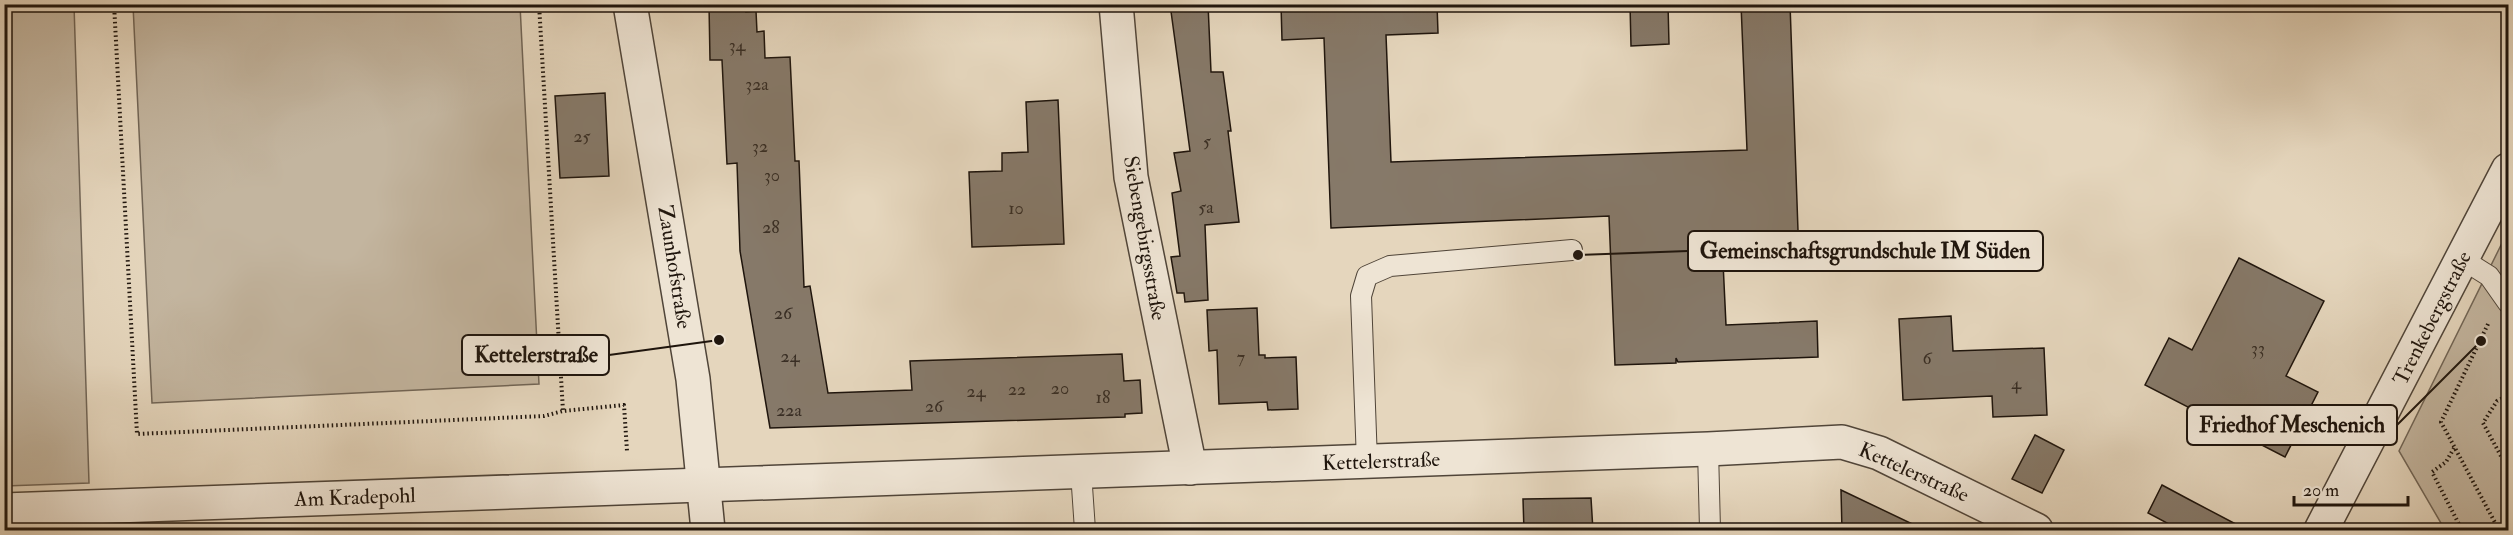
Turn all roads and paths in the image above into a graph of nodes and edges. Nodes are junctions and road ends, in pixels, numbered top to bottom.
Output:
1 (114, 4) edge
2 (539, 4) edge
3 (630, 4) edge
4 (1116, 4) edge
5 (2508, 170) edge
6 (1572, 250) dead end
7 (2462, 259) junction
8 (2506, 299) edge
9 (2508, 399) edge
10 (563, 411) junction
11 (2454, 447) junction
12 (1708, 449) junction
13 (1367, 462) junction
14 (1190, 468) junction
15 (2508, 469) edge
16 (1081, 472) junction
17 (705, 485) junction
18 (629, 488) junction
19 (4, 510) edge
20 (708, 531) edge
21 (1085, 531) edge
22 (1710, 531) edge
23 (2036, 531) edge
24 (2321, 531) edge
25 (2462, 531) edge
26 (2499, 531) edge

1 - 10 path
2 - 10 path
3 - 17 street, Zaunhofstraße
4 - 14 street, Siebengebirgsstraße
5 - 7 street, Trenkebergstraße
6 - 13 lane
7 - 8 lane
7 - 24 street, Trenkebergstraße
8 - 11 path
9 - 15 path
10 - 18 path
11 - 25 path
11 - 26 path
12 - 13 street, Kettelerstraße
12 - 22 lane
12 - 23 street, Kettelerstraße
13 - 14 street, Kettelerstraße
14 - 16 street, Kettelerstraße
16 - 17 street, Kettelerstraße
16 - 21 lane
17 - 18 street, Am Kradepohl
17 - 20 street, Zaunhofstraße
18 - 19 street, Am Kradepohl

